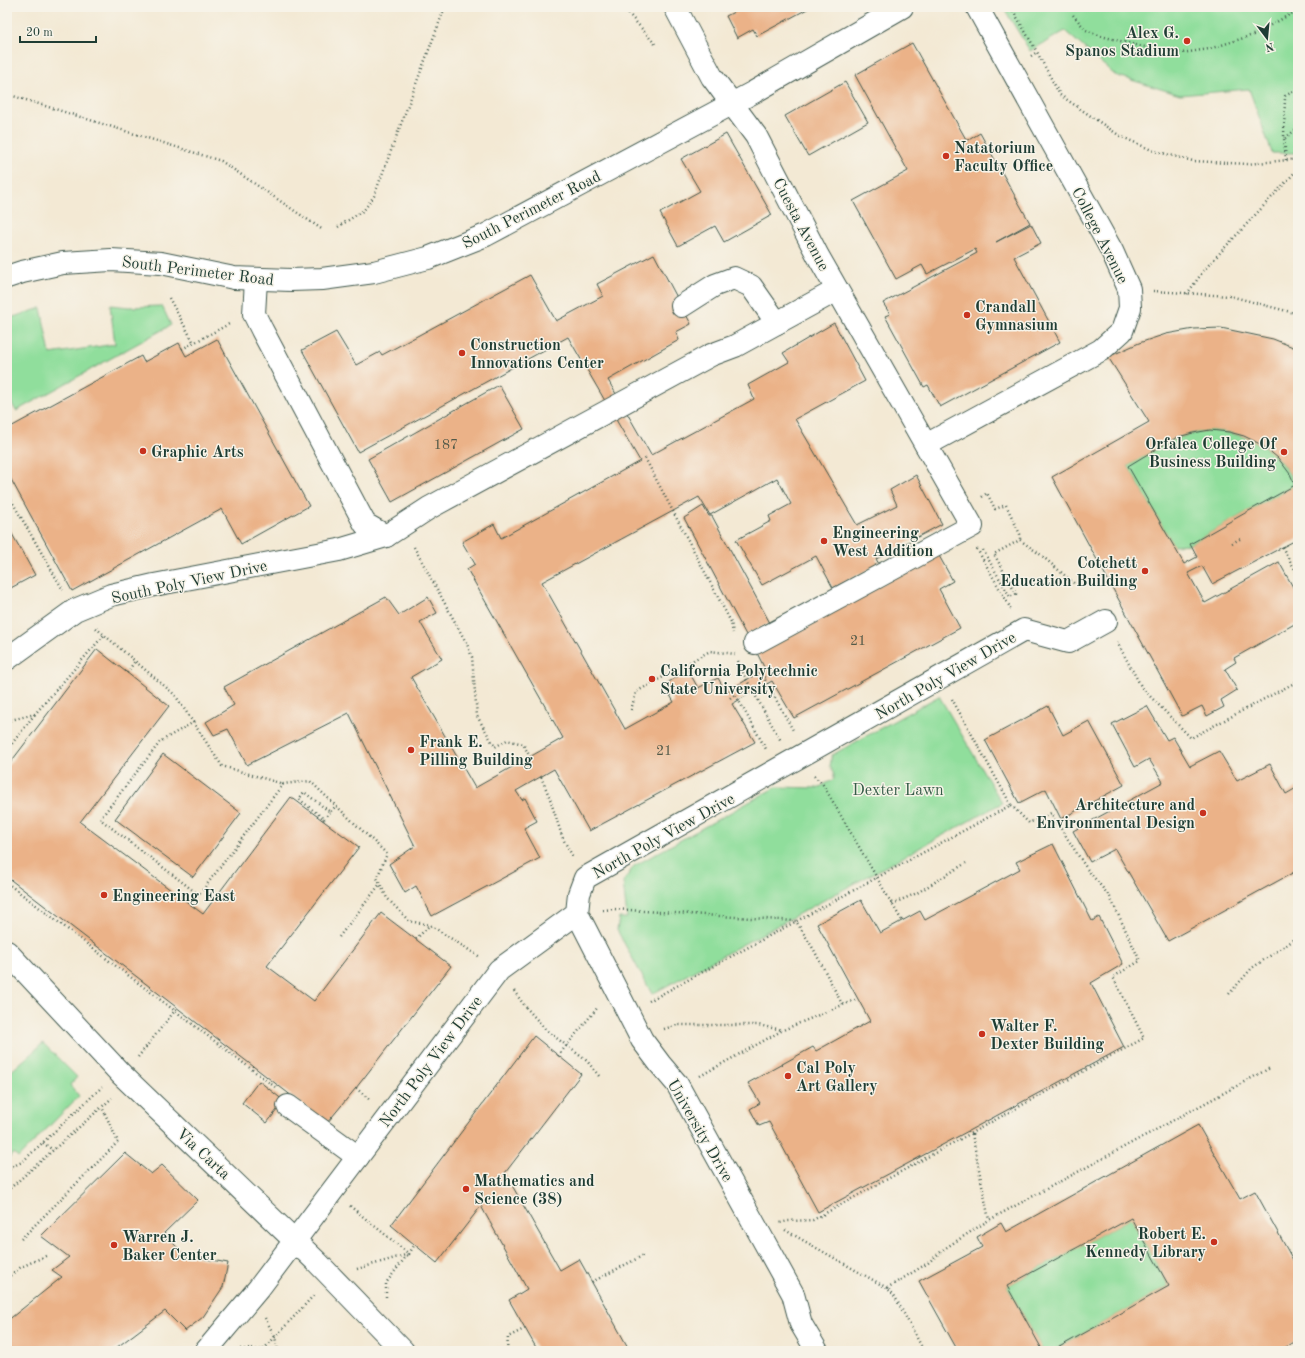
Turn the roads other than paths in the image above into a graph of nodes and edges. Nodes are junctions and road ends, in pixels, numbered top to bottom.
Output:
1 (675, 7) edge
2 (902, 7) edge
3 (977, 7) edge
4 (733, 104) junction
5 (7, 277) edge
6 (256, 280) junction
7 (837, 290) junction
8 (682, 306) dead end
9 (777, 323) junction
10 (926, 445) junction
11 (386, 536) junction
12 (1106, 622) road end
13 (755, 643) road end
14 (7, 659) edge
15 (576, 912) junction
16 (7, 952) edge
17 (296, 1112) road end
18 (358, 1157) junction
19 (294, 1240) junction
20 (212, 1344) edge
21 (403, 1351) edge
22 (816, 1351) edge

1 - 4 street, Cuesta Avenue
2 - 4 street, South Perimeter Road
3 - 10 street, College Avenue
4 - 6 street, South Perimeter Road
4 - 7 street, Cuesta Avenue
5 - 6 street, South Perimeter Road
6 - 11 street
7 - 9 street, South Poly View Drive
7 - 10 street, Cuesta Avenue
8 - 9 street
9 - 11 street, South Poly View Drive
10 - 13 street, Cuesta Avenue
11 - 14 street, South Poly View Drive
12 - 15 street, North Poly View Drive
15 - 18 street, North Poly View Drive
15 - 22 street, University Drive
16 - 19 street, Via Carta
17 - 18 street
18 - 19 street, North Poly View Drive
19 - 20 street, North Poly View Drive
19 - 21 street, Via Carta

